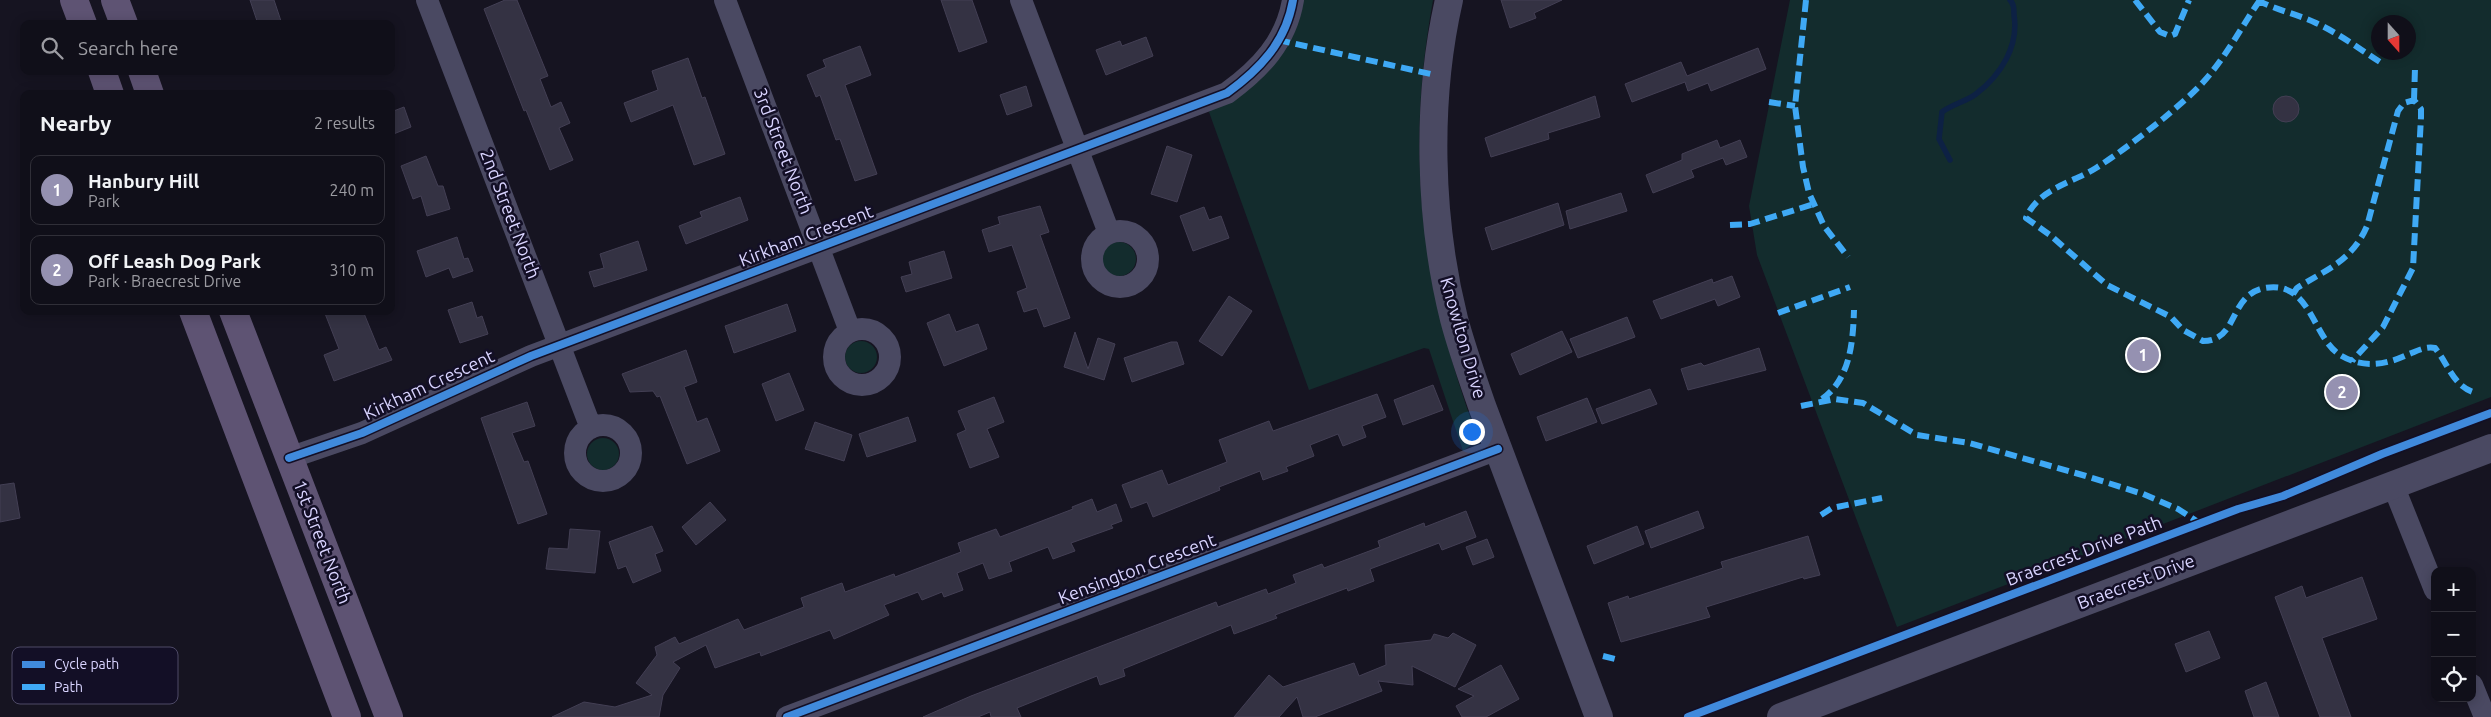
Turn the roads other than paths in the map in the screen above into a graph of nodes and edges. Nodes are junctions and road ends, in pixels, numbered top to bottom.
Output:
1 (74, 0) edge
2 (115, 0) edge
3 (128, 0) edge
4 (427, 0) edge
5 (725, 0) edge
6 (1021, 0) edge
7 (1293, 0) edge
8 (1449, 0) edge
9 (82, 20) edge
10 (122, 20) edge
11 (124, 20) edge
12 (103, 75) edge
13 (143, 75) edge
14 (109, 90) edge
15 (149, 90) edge
16 (1077, 150) junction
17 (1109, 233) dead end
18 (819, 247) junction
19 (195, 315) edge
20 (207, 315) edge
21 (235, 315) edge
22 (850, 331) dead end
23 (560, 345) junction
24 (592, 428) dead end
25 (2491, 448) edge
26 (1498, 449) junction
27 (290, 458) junction
28 (2394, 484) junction
29 (2431, 580) edge
30 (2476, 696) edge
31 (347, 717) edge
32 (389, 717) edge
33 (786, 717) edge
34 (1599, 717) edge
35 (1781, 717) edge
36 (2485, 717) edge

1 - 9 main road
2 - 10 main road
3 - 11 main road
4 - 23 street, 2nd Street North
5 - 18 street, 3rd Street North
6 - 16 street
7 - 16 street, Kirkham Crescent
8 - 26 street, Knowlton Drive
12 - 14 main road
13 - 15 main road
16 - 17 street
16 - 18 street, Kirkham Crescent
18 - 22 street, 3rd Street North
18 - 23 street, Kirkham Crescent
19 - 31 main road
20 - 27 main road
21 - 27 main road, 1st Street North
23 - 24 street, 2nd Street North
23 - 27 street, Kirkham Crescent
25 - 28 street, Braecrest Drive
26 - 33 street, Kensington Crescent
26 - 34 street, Knowlton Drive
27 - 32 main road, 1st Street North
28 - 29 street
28 - 35 street, Braecrest Drive
30 - 36 street

